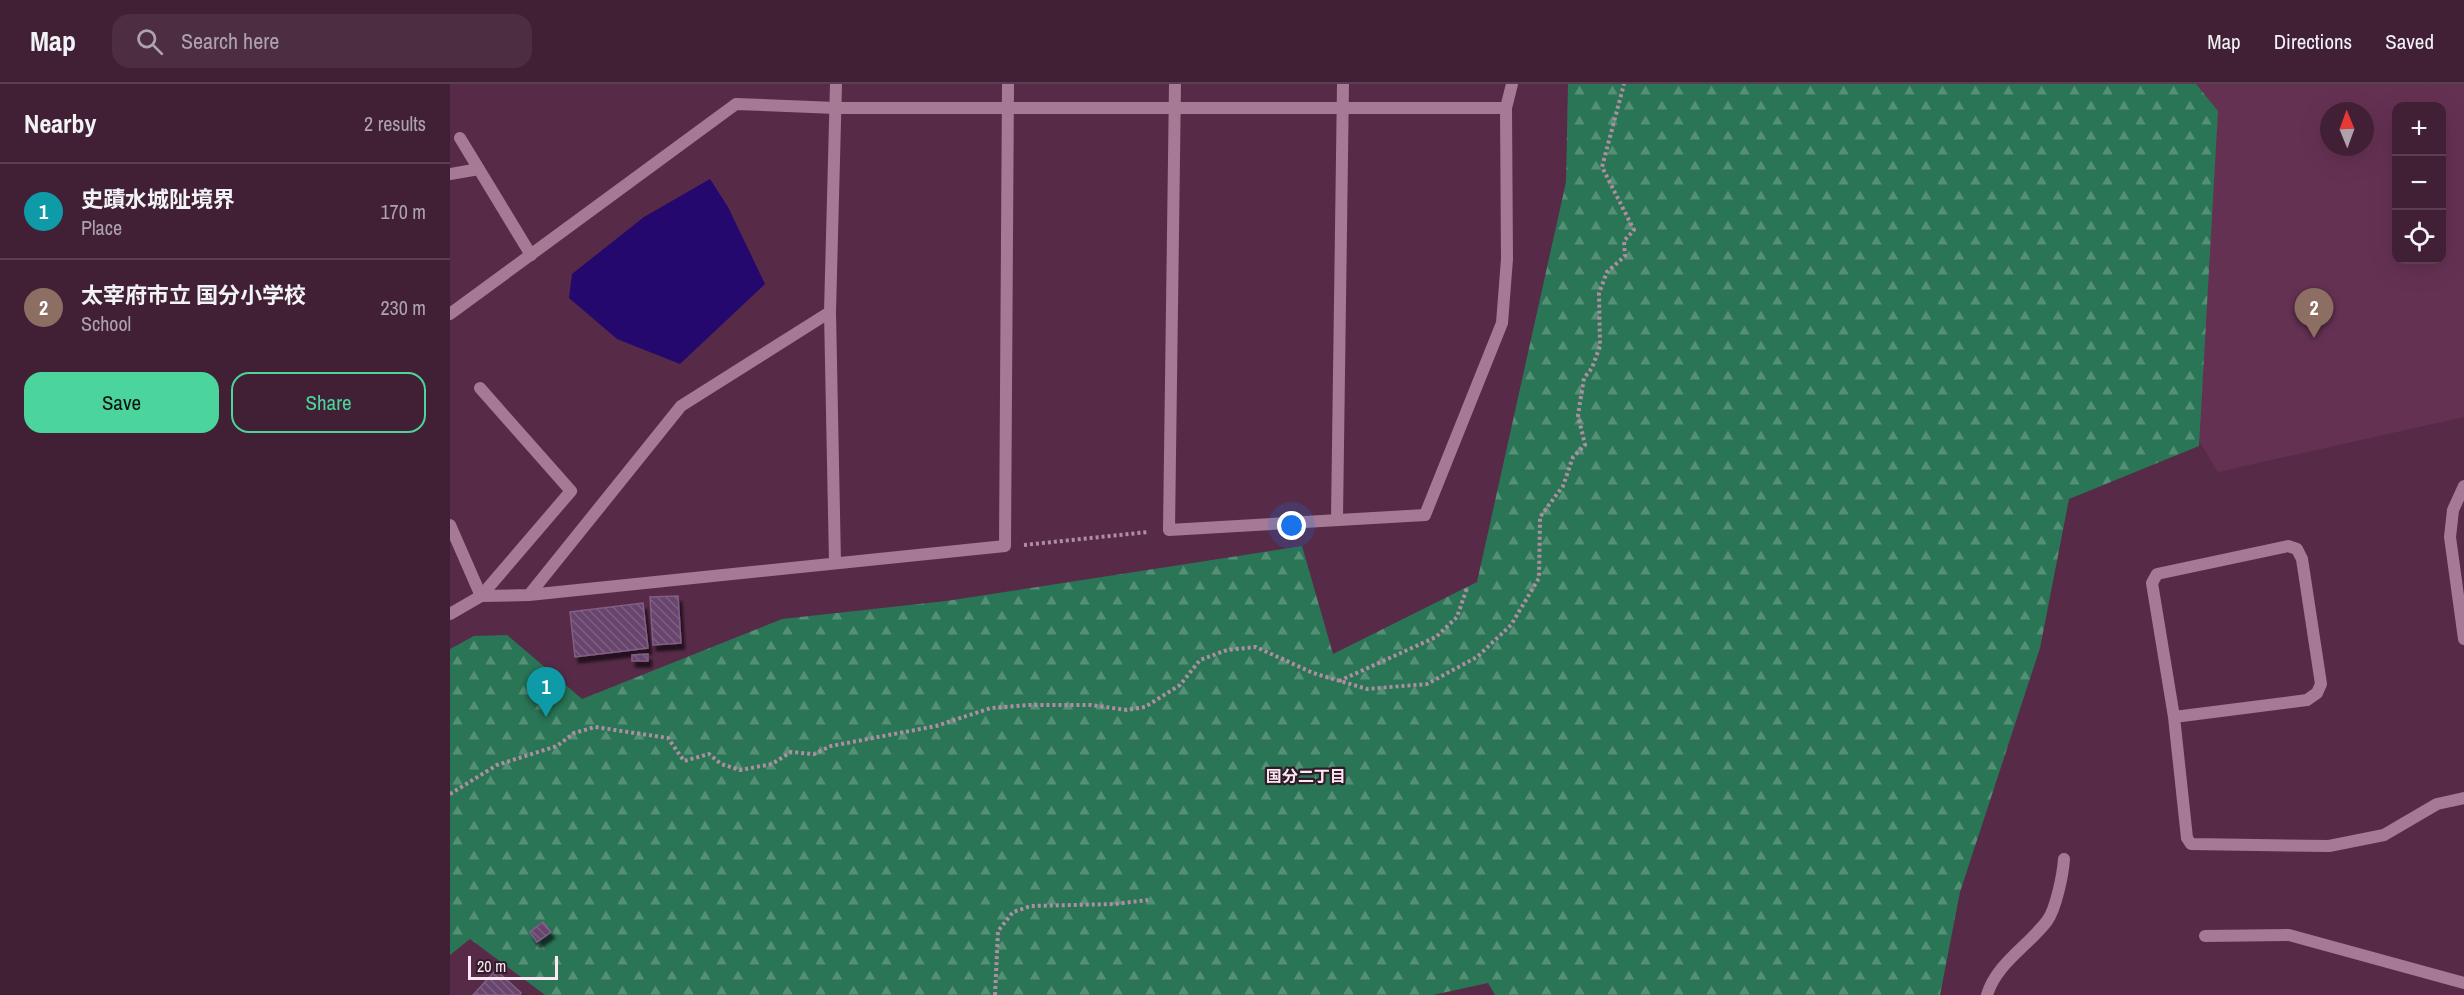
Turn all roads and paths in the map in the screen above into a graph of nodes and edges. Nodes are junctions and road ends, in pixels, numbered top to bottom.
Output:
1 (837, 84) edge
2 (1008, 84) edge
3 (1175, 84) edge
4 (1343, 84) edge
5 (1512, 84) edge
6 (1624, 84) edge
7 (1175, 107) junction
8 (1342, 107) junction
9 (836, 108) junction
10 (1007, 108) junction
11 (1506, 108) junction
12 (460, 138) dead end
13 (479, 169) junction
14 (450, 174) edge
15 (531, 255) junction
16 (830, 312) junction
17 (450, 314) edge
18 (480, 388) dead end
19 (2464, 486) edge
20 (1337, 518) junction
21 (450, 525) edge
22 (1169, 530) junction
23 (1010, 546) junction
24 (835, 563) junction
25 (1467, 588) dead end
26 (529, 595) junction
27 (481, 596) junction
28 (450, 614) edge
29 (2464, 639) edge
30 (1338, 681) junction
31 (2174, 717) junction
32 (450, 794) edge
33 (2464, 798) edge
34 (2064, 859) dead end
35 (1148, 900) dead end
36 (2205, 936) dead end
37 (2464, 983) edge
38 (994, 995) edge
39 (1987, 995) edge

1 - 9 street
2 - 10 street
3 - 7 street
4 - 8 street
5 - 11 street
6 - 30 path
7 - 8 street
7 - 10 street
7 - 22 street
8 - 11 street
8 - 20 street
9 - 10 street
9 - 15 street
9 - 16 street
10 - 23 street
11 - 20 street
12 - 13 street
13 - 14 street
13 - 15 street
15 - 17 street
16 - 24 street
16 - 26 street
18 - 27 street
19 - 29 street
20 - 22 street
21 - 27 street
22 - 23 path
23 - 24 street
24 - 26 street
25 - 30 path
26 - 27 street
27 - 28 street
30 - 32 path
31 - 31 street
31 - 33 street
34 - 39 street
35 - 38 path
36 - 37 street

